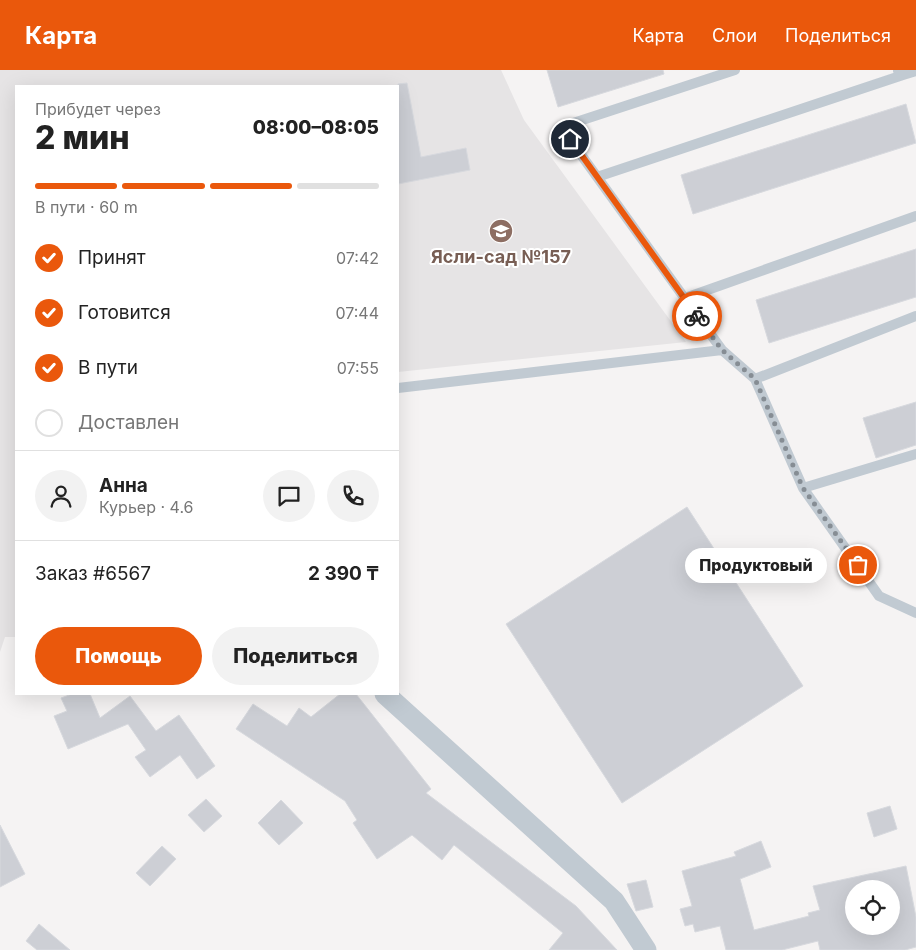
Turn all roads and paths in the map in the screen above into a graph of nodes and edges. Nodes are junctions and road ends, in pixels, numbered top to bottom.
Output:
1 (735, 70) edge
2 (916, 71) edge
3 (900, 72) edge
4 (597, 177) junction
5 (916, 216) edge
6 (685, 298) junction
7 (916, 316) edge
8 (722, 350) junction
9 (755, 379) junction
10 (399, 388) edge
11 (916, 454) edge
12 (803, 488) junction
13 (916, 613) edge
14 (386, 695) edge
15 (646, 950) edge

1 - 4 lane
2 - 3 lane
3 - 4 lane
4 - 6 lane
5 - 6 lane
6 - 8 lane
7 - 9 lane
8 - 9 lane
8 - 10 lane
9 - 12 lane
11 - 12 lane
12 - 13 lane
14 - 15 street

